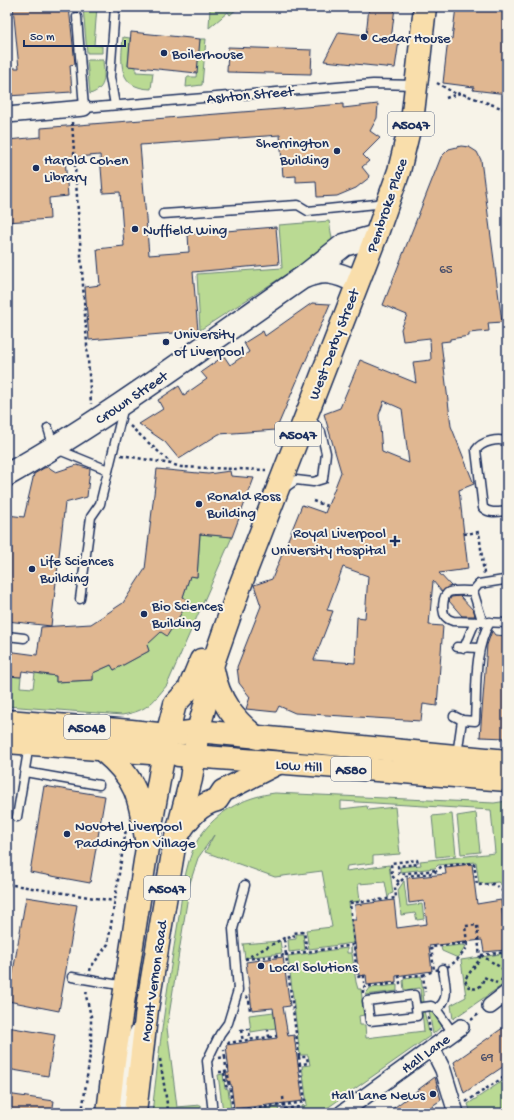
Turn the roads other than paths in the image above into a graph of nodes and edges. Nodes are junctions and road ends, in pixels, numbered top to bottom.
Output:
1 (115, 7) edge
2 (425, 7) edge
3 (76, 17) dead end
4 (427, 84) junction
5 (115, 105) junction
6 (77, 108) junction
7 (7, 115) edge
8 (389, 203) junction
9 (163, 214) dead end
10 (376, 236) junction
11 (302, 278) junction
12 (357, 282) junction
13 (123, 409) junction
14 (306, 413) junction
15 (48, 428) dead end
16 (507, 442) edge
17 (54, 448) junction
18 (108, 470) junction
19 (7, 474) edge
20 (277, 493) junction
21 (507, 511) edge
22 (504, 580) dead end
23 (240, 586) junction
24 (472, 591) junction
25 (80, 599) dead end
26 (474, 622) junction
27 (487, 622) junction
28 (507, 623) edge
29 (7, 636) edge
30 (24, 638) dead end
31 (479, 648) junction
32 (212, 663) junction
33 (454, 716) dead end
34 (462, 720) junction
35 (7, 721) edge
36 (198, 731) junction
37 (257, 738) junction
38 (7, 742) edge
39 (30, 744) junction
40 (165, 745) junction
41 (103, 751) junction
42 (194, 756) junction
43 (457, 757) junction
44 (507, 761) edge
45 (278, 763) junction
46 (25, 772) junction
47 (507, 780) edge
48 (99, 785) dead end
49 (17, 817) dead end
50 (175, 841) junction
51 (147, 848) junction
52 (245, 885) dead end
53 (443, 969) road end
54 (72, 977) dead end
55 (126, 986) junction
56 (507, 994) edge
57 (490, 1006) road end
58 (416, 1008) junction
59 (436, 1009) junction
60 (146, 1021) junction
61 (457, 1030) joint
62 (432, 1048) junction
63 (455, 1108) edge
64 (104, 1109) edge
65 (122, 1113) edge
66 (135, 1113) edge
67 (213, 1113) edge
68 (342, 1113) edge

1 - 5 lane
2 - 4 main road, Pembroke Place / A5047
3 - 6 lane
4 - 5 lane, Ashton Street
4 - 8 main road, Pembroke Place / A5047
5 - 6 lane, Ashton Street
6 - 7 street, Ashton Street
8 - 9 lane
8 - 10 main road, Pembroke Place / A5047
10 - 11 street
10 - 12 main road, Pembroke Place / A5047
11 - 12 street, Crown Street
11 - 13 street, Crown Street
12 - 14 main road, West Derby Street / A5047
13 - 17 street, Crown Street
13 - 18 lane
14 - 20 main road, West Derby Street / A5047
14 - 20 lane
15 - 17 lane
16 - 21 lane
17 - 18 lane
17 - 19 street, Crown Street
18 - 25 lane
20 - 23 main road, West Derby Street / A5047
22 - 24 lane
23 - 32 main road, West Derby Street / A5047
23 - 40 main road, West Derby Street / A5047
24 - 26 lane
24 - 27 lane
26 - 27 lane
26 - 31 lane
27 - 28 lane
27 - 31 lane
29 - 30 lane
31 - 34 lane
32 - 36 main road, West Derby Street / A5047
32 - 37 main road
33 - 34 lane
34 - 43 lane
35 - 40 main road, A5048
36 - 37 main road, Low Hill / A580
36 - 40 main road, A5048
36 - 42 main road, Mount Vernon Road / A5047
37 - 43 main road, Low Hill / A580
38 - 39 main road, A5048
39 - 41 main road, A5048
39 - 46 lane
40 - 41 main road, A5048
40 - 42 main road, Low Hill / A5048
40 - 51 main road, Mount Vernon Road / A5047
41 - 51 main road, A5048
42 - 45 main road, Low Hill / A580
42 - 50 main road, Mount Vernon Road / A5047
43 - 44 main road, Low Hill / A580
45 - 47 main road, Low Hill / A580
45 - 50 main road
46 - 48 lane
46 - 49 lane
50 - 60 main road, Mount Vernon Road / A5047
51 - 55 main road, Mount Vernon Road / A5047
52 - 67 lane
53 - 59 lane
54 - 55 lane
55 - 64 main road, Mount Vernon Road / A5047
56 - 57 street
58 - 58 lane
58 - 59 lane
59 - 61 lane
60 - 65 street
60 - 66 main road, Mount Vernon Road / A5047
61 - 62 street, Hall Lane
62 - 63 street
62 - 68 street, Hall Lane

